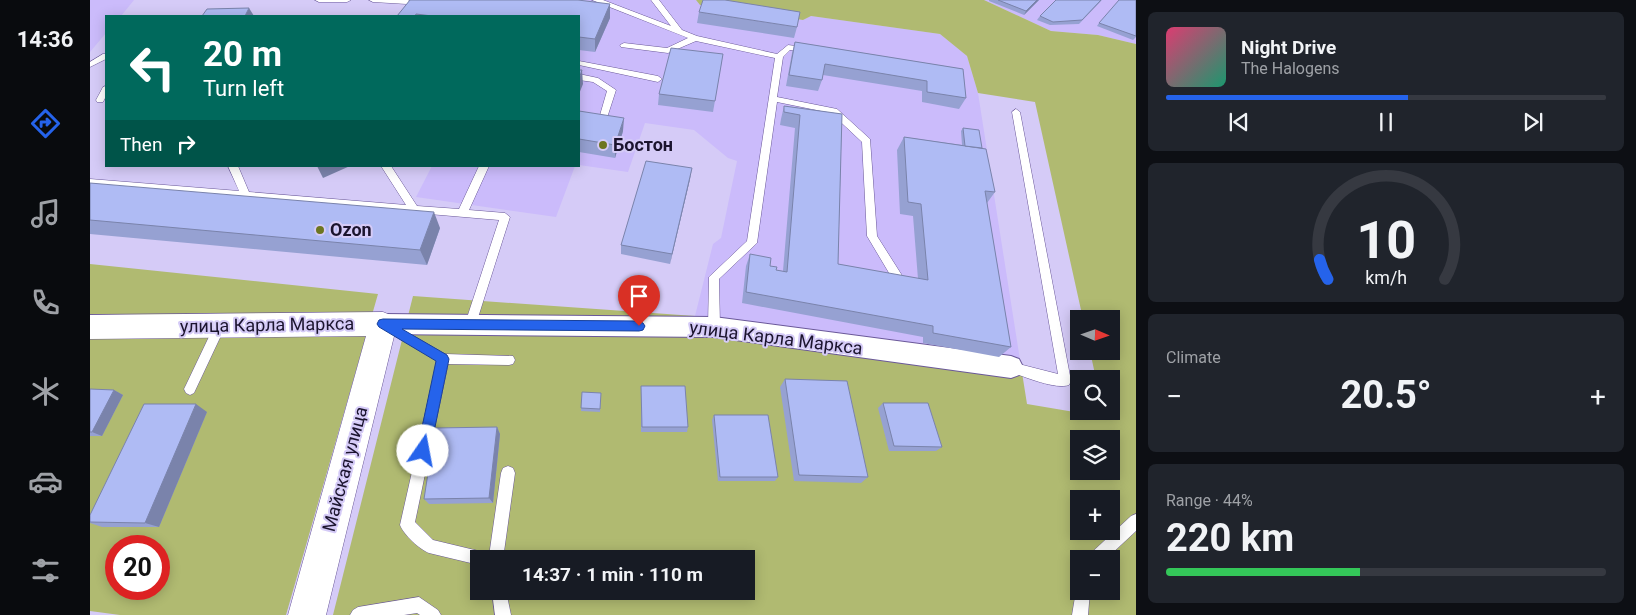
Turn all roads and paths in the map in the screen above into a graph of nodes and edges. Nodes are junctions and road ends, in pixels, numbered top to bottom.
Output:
1 (319, 0) edge
2 (346, 0) edge
3 (373, 0) edge
4 (596, 0) edge
5 (655, 0) edge
6 (407, 2) edge
7 (613, 3) edge
8 (680, 32) junction
9 (695, 38) junction
10 (624, 45) dead end
11 (816, 52) edge
12 (779, 57) junction
13 (104, 59) edge
14 (580, 63) edge
15 (90, 65) edge
16 (580, 77) edge
17 (658, 79) dead end
18 (105, 91) edge
19 (773, 99) junction
20 (100, 100) dead end
21 (1016, 112) dead end
22 (602, 122) edge
23 (233, 167) edge
24 (387, 167) edge
25 (484, 167) edge
26 (90, 182) edge
27 (246, 196) junction
28 (414, 210) junction
29 (462, 214) junction
30 (900, 280) edge
31 (383, 324) junction
32 (471, 324) junction
33 (220, 325) junction
34 (90, 327) edge
35 (714, 327) junction
36 (443, 359) junction
37 (509, 360) dead end
38 (1011, 368) joint
39 (190, 389) dead end
40 (508, 474) dead end
41 (1136, 521) edge
42 (497, 550) edge
43 (1105, 550) edge
44 (470, 555) edge
45 (500, 600) edge
46 (1082, 600) edge
47 (307, 615) edge
48 (358, 615) edge
49 (433, 615) edge
50 (503, 615) edge
51 (1080, 615) edge

1 - 2 lane
3 - 6 lane
4 - 7 lane
5 - 8 lane
7 - 8 lane
8 - 9 lane
9 - 10 lane
9 - 12 lane
11 - 12 lane
12 - 19 lane
13 - 15 lane
14 - 17 lane
16 - 22 lane
18 - 20 lane
19 - 30 lane
19 - 35 lane
21 - 38 lane
23 - 27 lane
24 - 28 lane
25 - 29 lane
26 - 27 lane
27 - 28 lane
28 - 29 lane
29 - 32 lane
31 - 32 street, улица Карла Маркса
31 - 33 street, улица Карла Маркса
31 - 36 lane
31 - 47 street, Майская улица
32 - 35 street, улица Карла Маркса
33 - 34 street, улица Карла Маркса
33 - 39 lane
35 - 38 street, улица Карла Маркса
36 - 37 lane
36 - 44 lane
40 - 42 lane
41 - 43 lane
45 - 50 lane
46 - 51 lane
48 - 49 lane

